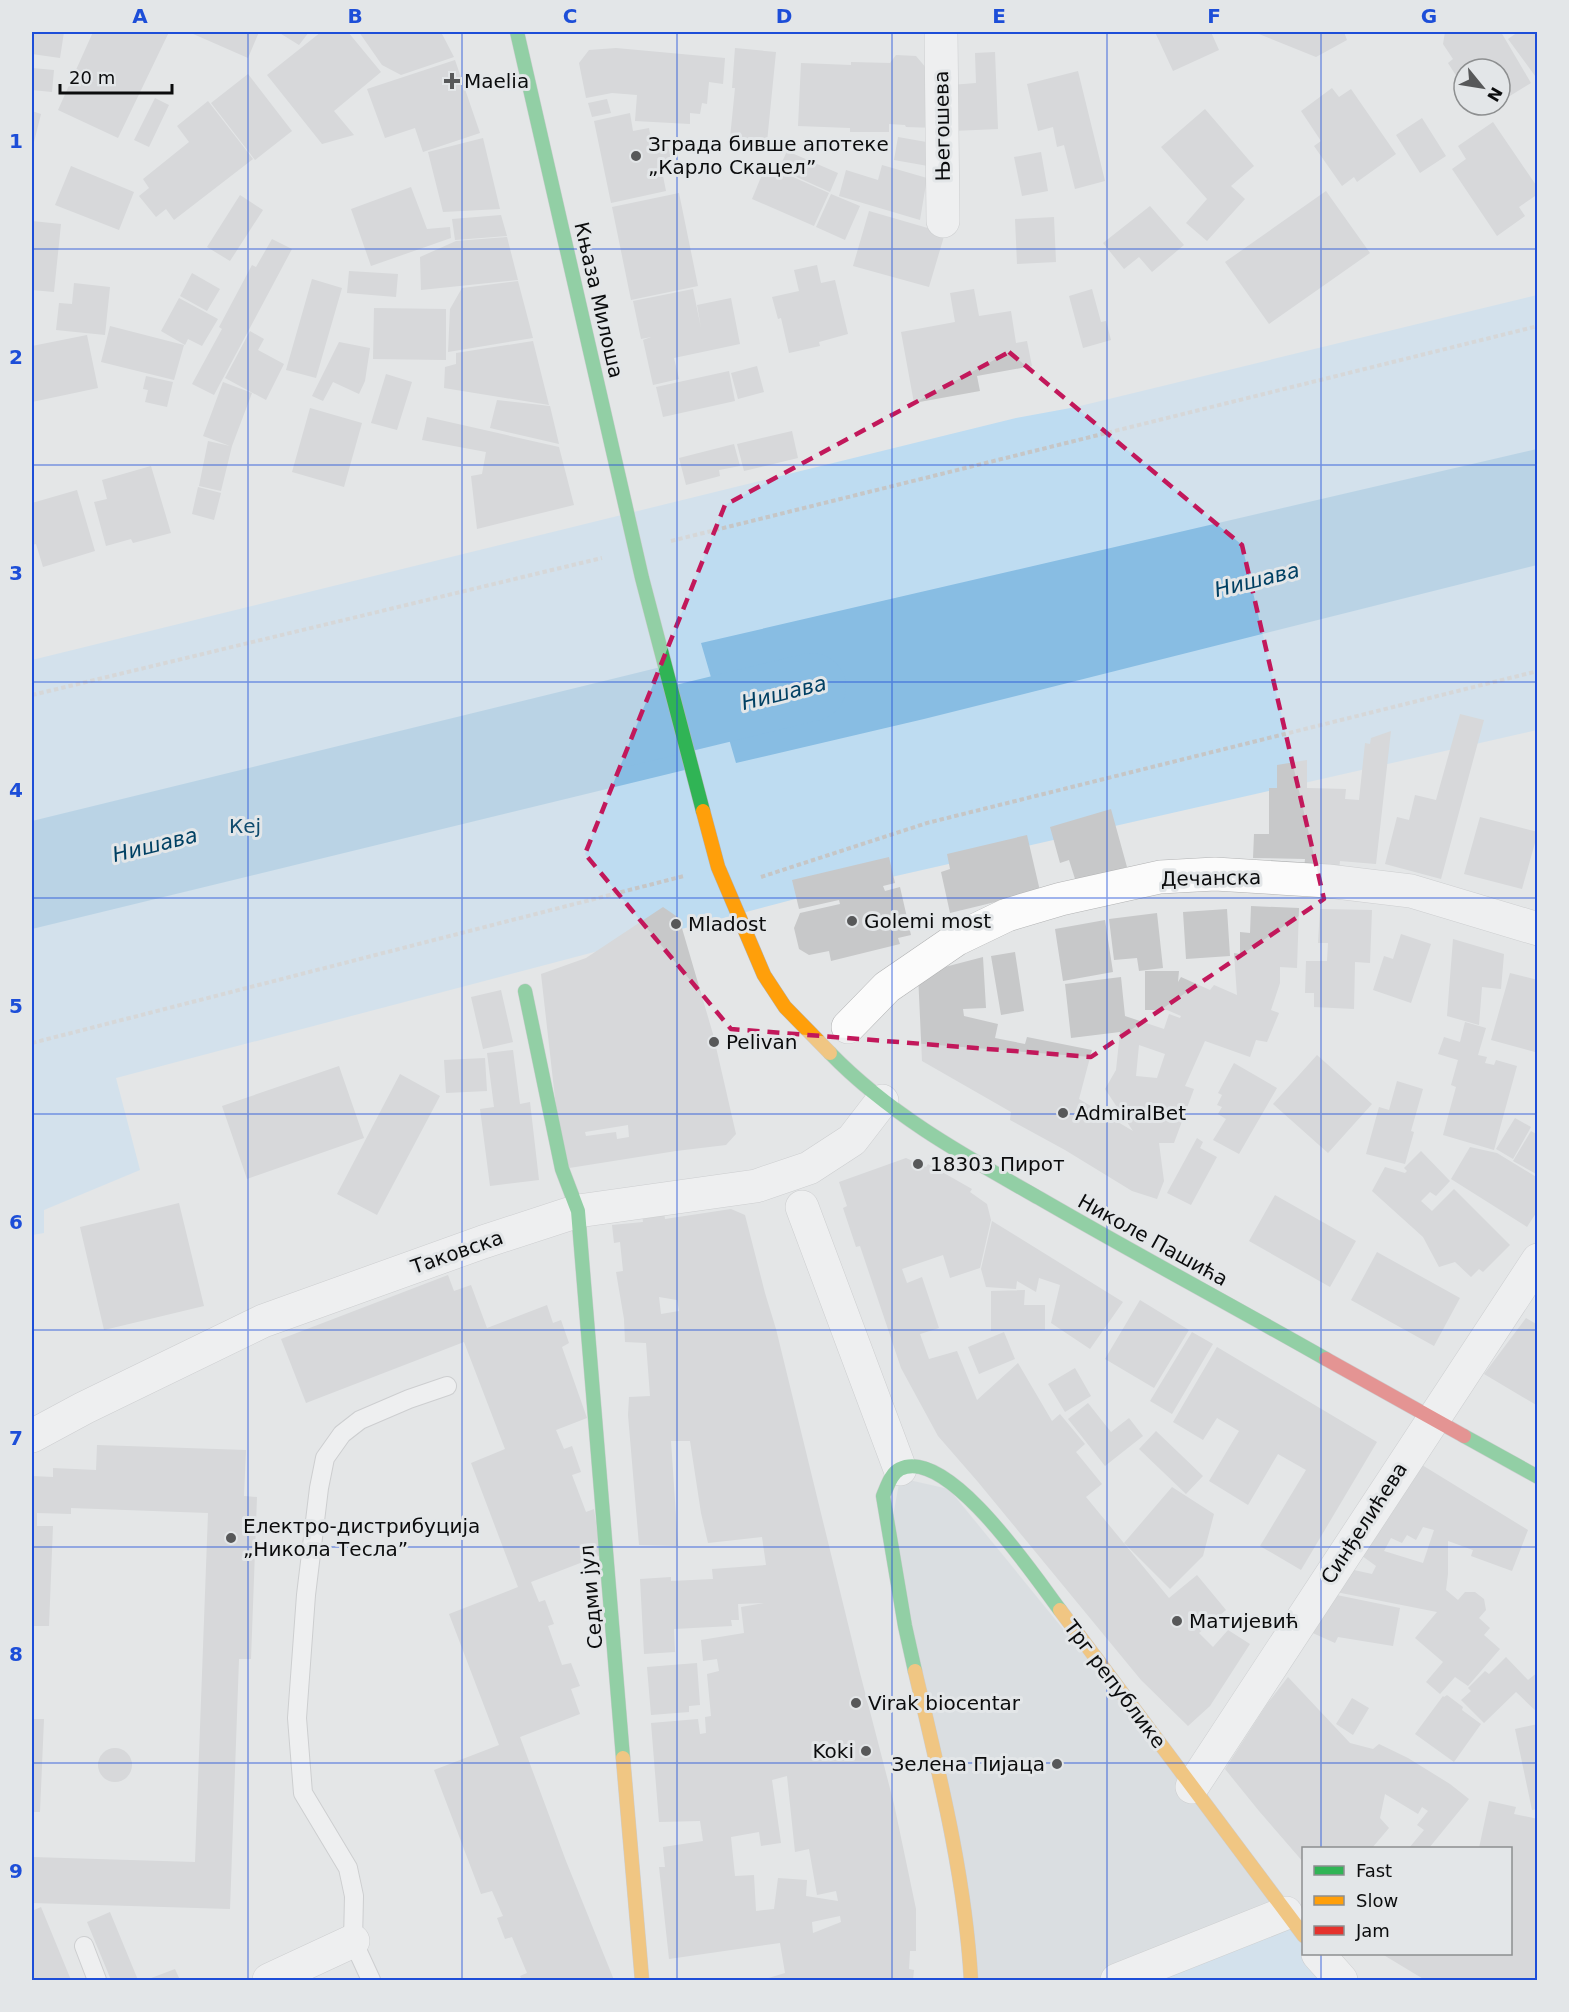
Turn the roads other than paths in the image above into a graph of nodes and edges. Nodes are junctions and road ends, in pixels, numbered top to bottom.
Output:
1 (517, 32) edge
2 (941, 32) edge
3 (943, 221) dead end
4 (718, 867) joint
5 (1538, 929) edge
6 (525, 991) dead end
7 (848, 1027) dead end
8 (882, 1101) junction
9 (802, 1207) dead end
10 (578, 1211) junction
11 (1538, 1260) edge
12 (447, 1386) dead end
13 (1432, 1420) junction
14 (32, 1436) edge
15 (900, 1469) junction
16 (1538, 1478) edge
17 (1192, 1787) junction
18 (1295, 1924) edge
19 (353, 1941) junction
20 (84, 1946) dead end
21 (1320, 1955) edge
22 (98, 1980) edge
23 (269, 1980) edge
24 (371, 1980) edge
25 (642, 1980) edge
26 (971, 1980) edge
27 (1117, 1980) edge
28 (1341, 1980) edge

1 - 4 street, Књаза Милоша
2 - 3 street, Његошева
4 - 8 street, Николе Пашића
5 - 7 street, Дечанска
6 - 10 street, Седми јул
8 - 10 street, Таковска
8 - 13 street, Николе Пашића
9 - 15 street
10 - 14 street, Таковска
10 - 25 street, Седми јул
11 - 13 street, Синђелићева
12 - 19 lane
13 - 16 street, Николе Пашића
13 - 17 street, Синђелићева
15 - 17 street, Трг републике
15 - 26 street
17 - 18 street, Трг републике
18 - 27 street
19 - 23 street
19 - 24 lane
20 - 22 lane
21 - 28 street

